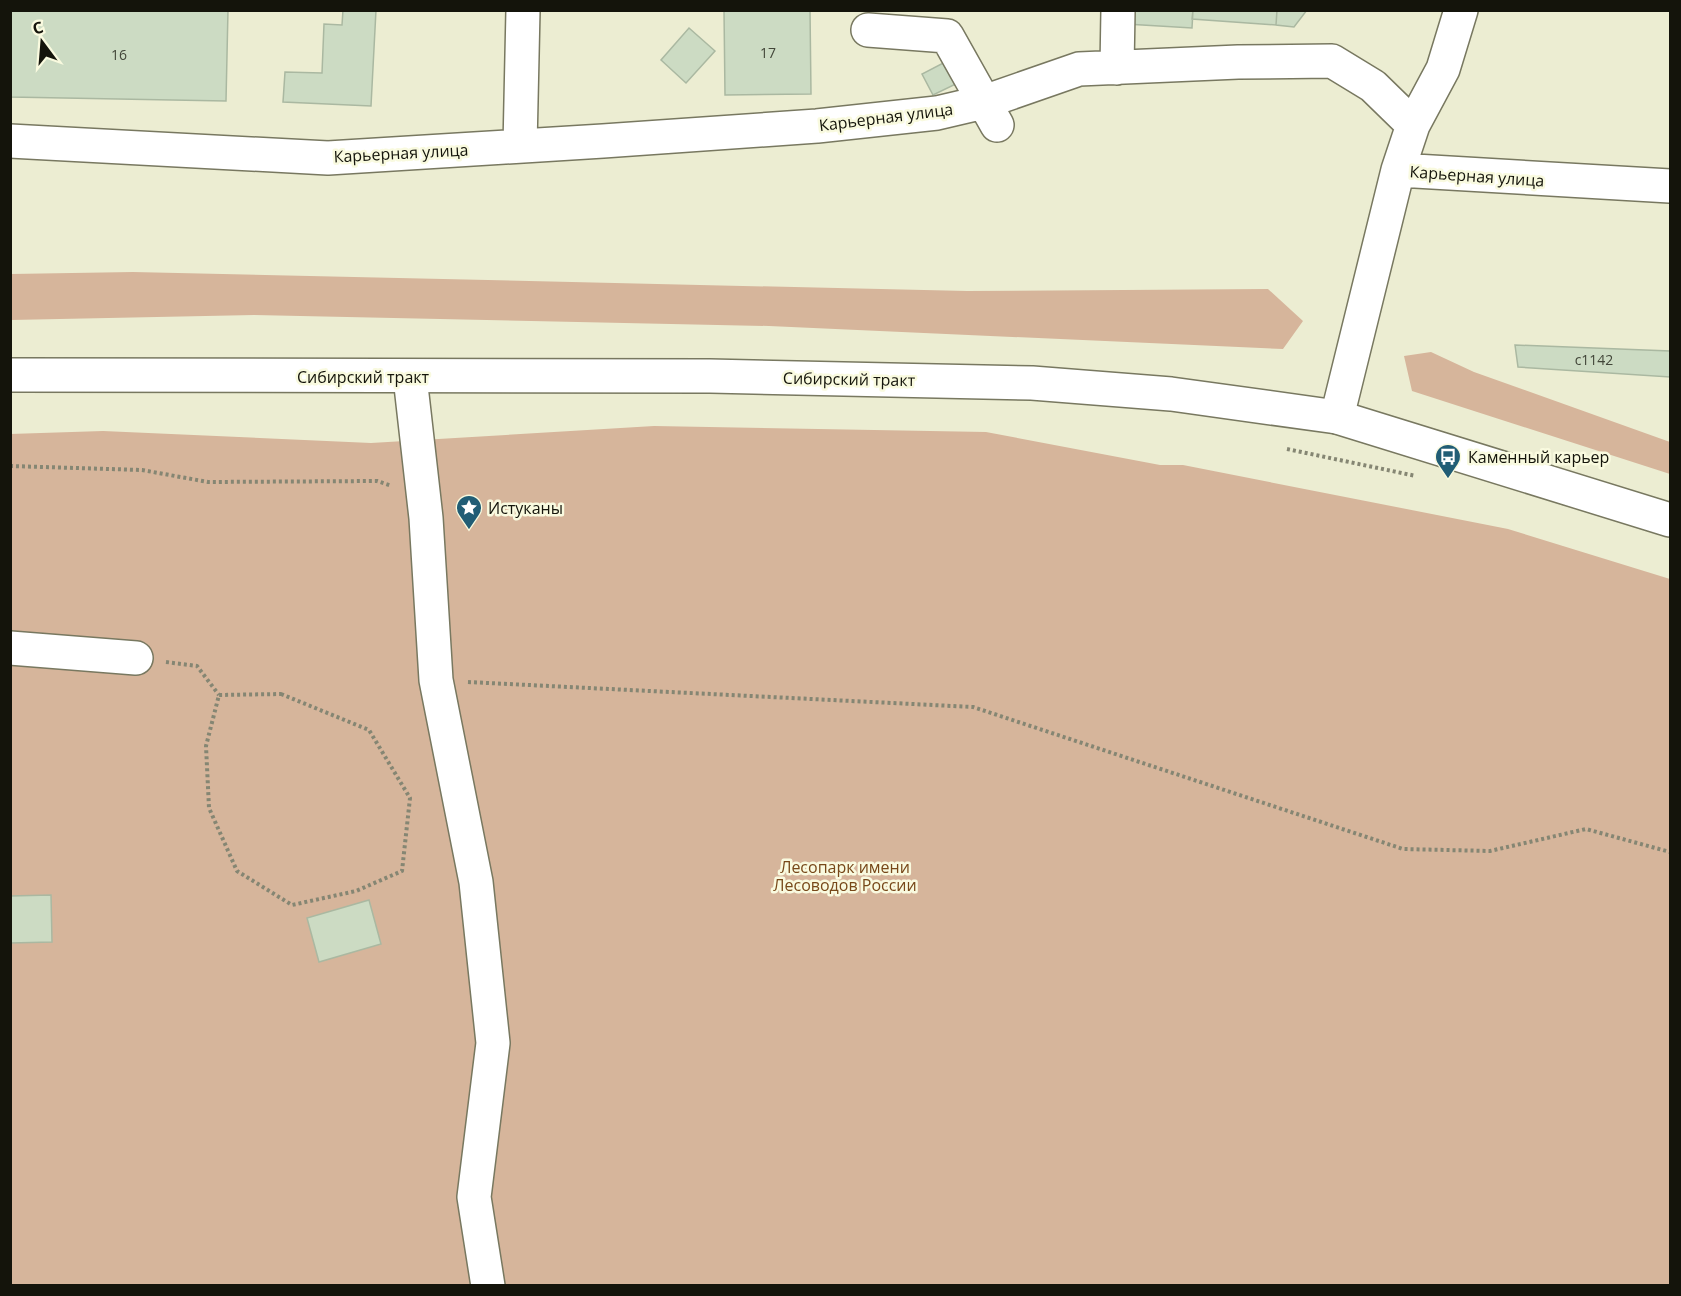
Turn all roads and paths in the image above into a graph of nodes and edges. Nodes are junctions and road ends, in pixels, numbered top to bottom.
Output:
1 (523, 10) edge
2 (1118, 10) edge
3 (1461, 10) edge
4 (868, 30) dead end
5 (1117, 68) junction
6 (991, 114) junction
7 (1413, 125) junction
8 (10, 141) edge
9 (520, 146) junction
10 (1398, 170) junction
11 (1671, 186) edge
12 (10, 375) edge
13 (410, 377) junction
14 (1337, 417) junction
15 (1287, 449) dead end
16 (10, 466) edge
17 (1420, 477) dead end
18 (426, 518) junction
19 (1671, 520) edge
20 (10, 648) edge
21 (136, 658) joint
22 (436, 680) junction
23 (219, 695) junction
24 (1671, 852) edge
25 (488, 1286) edge

1 - 9 street
2 - 5 street
3 - 7 street
4 - 6 street
5 - 6 street, Карьерная улица
5 - 7 street, Карьерная улица
6 - 9 street, Карьерная улица
7 - 10 street, Карьерная улица
8 - 9 street, Карьерная улица
10 - 11 street, Карьерная улица
10 - 14 street
12 - 13 street, Сибирский тракт
13 - 14 street, Сибирский тракт
13 - 18 street
14 - 19 street, Сибирский тракт
15 - 17 path
16 - 18 path
18 - 22 street
20 - 21 street
21 - 23 path
22 - 24 path
22 - 25 street
23 - 23 path

